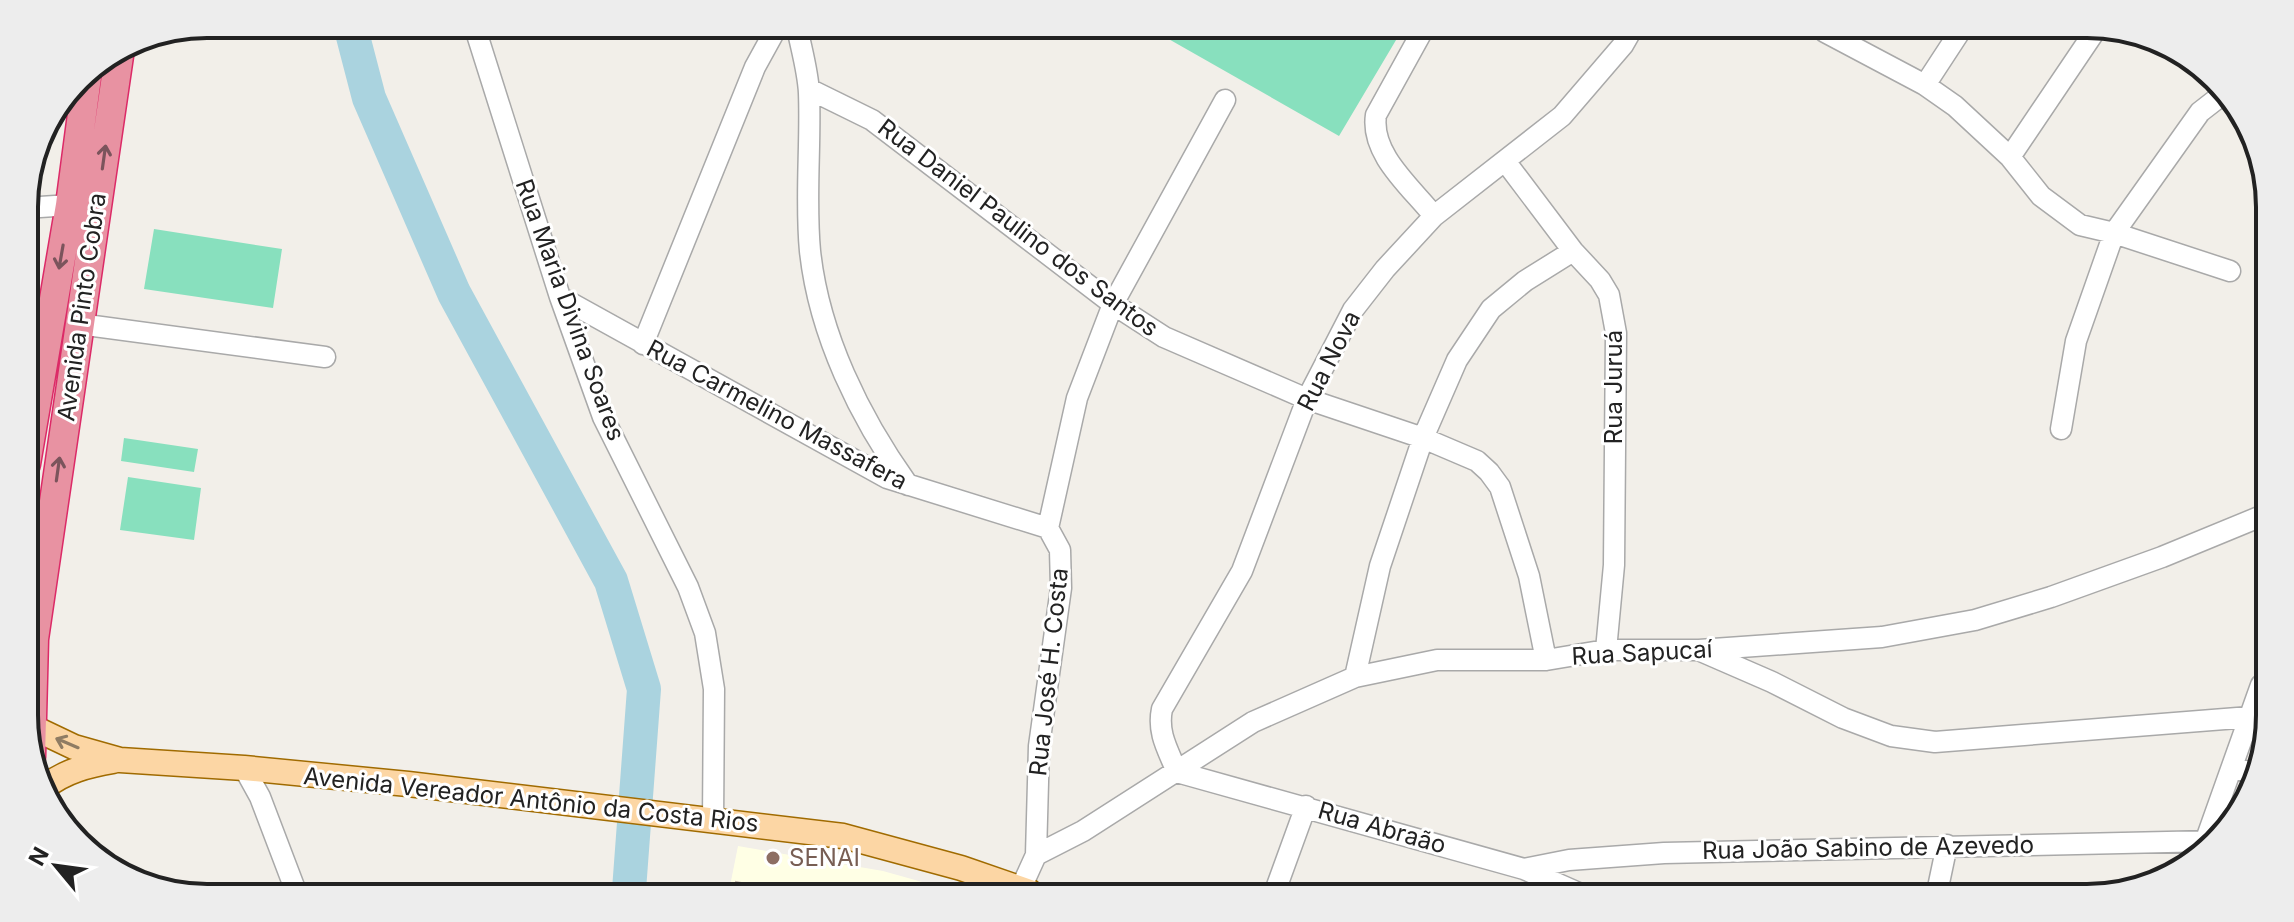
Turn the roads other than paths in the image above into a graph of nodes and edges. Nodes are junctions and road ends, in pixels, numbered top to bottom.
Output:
1 (478, 38) edge
2 (771, 38) edge
3 (799, 38) edge
4 (1419, 38) edge
5 (1627, 38) edge
6 (1842, 38) edge
7 (1956, 38) edge
8 (2090, 38) edge
9 (118, 64) edge
10 (1925, 85) junction
11 (809, 89) junction
12 (85, 91) edge
13 (2216, 99) edge
14 (1225, 100) dead end
15 (2010, 157) junction
16 (1505, 161) junction
17 (70, 205) junction
18 (38, 207) edge
19 (1434, 216) junction
20 (2114, 233) junction
21 (1573, 251) junction
22 (2230, 271) dead end
23 (560, 297) junction
24 (1113, 304) junction
25 (79, 324) junction
26 (643, 344) junction
27 (325, 357) dead end
28 (40, 382) junction
29 (38, 394) edge
30 (1307, 399) junction
31 (68, 406) junction
32 (2061, 429) dead end
33 (1423, 438) junction
34 (908, 485) junction
35 (2256, 518) edge
36 (1048, 528) junction
37 (38, 612) edge
38 (1606, 650) junction
39 (1699, 650) junction
40 (1546, 660) junction
41 (1355, 677) junction
42 (2255, 711) edge
43 (39, 730) edge
44 (120, 760) junction
45 (2232, 767) junction
46 (244, 768) junction
47 (2246, 771) edge
48 (1177, 772) junction
49 (52, 782) edge
50 (1306, 806) junction
51 (701, 820) junction
52 (2212, 828) edge
53 (1947, 845) junction
54 (2192, 847) edge
55 (1036, 855) junction
56 (1524, 869) junction
57 (293, 884) edge
58 (1008, 884) edge
59 (1028, 884) edge
60 (1278, 884) edge
61 (1558, 884) edge
62 (1939, 884) edge

1 - 23 street, Rua Maria Divina Soares
2 - 26 street
3 - 11 street
4 - 19 street
5 - 16 street, Rua Nova
6 - 10 street
7 - 10 street
8 - 15 street
25 -> 9 highway, Avenida Pinto Cobra
10 - 15 street
11 - 24 street, Rua Daniel Paulino dos Santos
11 - 34 street
12 - 17 highway, Avenida Pinto Cobra
13 - 20 street
14 - 24 street
15 - 20 street
16 - 19 street, Rua Nova
16 - 21 street, Rua Juruá
17 - 18 street
17 -> 28 highway, Avenida Pinto Cobra
19 - 30 street, Rua Nova
20 - 22 street
20 - 32 street
21 - 33 street
21 - 38 street, Rua Juruá
23 - 26 street, Rua Carmelino Massafera
23 - 51 street, Rua Maria Divina Soares
24 - 30 street, Rua Daniel Paulino dos Santos
24 - 36 street
25 - 27 street
25 - 31 highway, Avenida Pinto Cobra
26 - 34 street, Rua Carmelino Massafera
28 - 29 highway, Avenida Pinto Cobra
28 - 31 highway
30 - 33 street, Rua Daniel Paulino dos Santos
30 - 48 street, Rua Nova
37 -> 31 highway, Avenida Pinto Cobra
33 - 40 street, Rua Daniel Paulino dos Santos
33 - 41 street
34 - 36 street, Rua Carmelino Massafera
35 - 39 street, Rua Sapucaí
36 - 55 street, Rua José H. Costa
38 - 39 street, Rua Sapucaí
38 - 40 street, Rua Sapucaí
39 - 42 street
40 - 41 street, Rua Sapucaí
41 - 48 street, Rua Sapucaí
42 - 45 street
44 -> 43 main road, Avenida Vereador Antônio da Costa Rios
44 - 46 main road, Avenida Vereador Antônio da Costa Rios
44 - 49 main road, Avenida Vereador Antônio da Costa Rios
45 - 47 street
45 - 52 street
46 - 51 main road, Avenida Vereador Antônio da Costa Rios
46 - 57 street
48 - 50 street, Rua Abraão
48 - 55 street, Rua Sapucaí
50 - 56 street, Rua Abraão
50 - 60 street
51 - 58 main road, Avenida Vereador Antônio da Costa Rios
53 - 54 street, Rua João Sabino de Azevedo
53 - 56 street, Rua João Sabino de Azevedo
53 - 62 street
55 - 59 street
56 - 61 street, Rua Abraão

